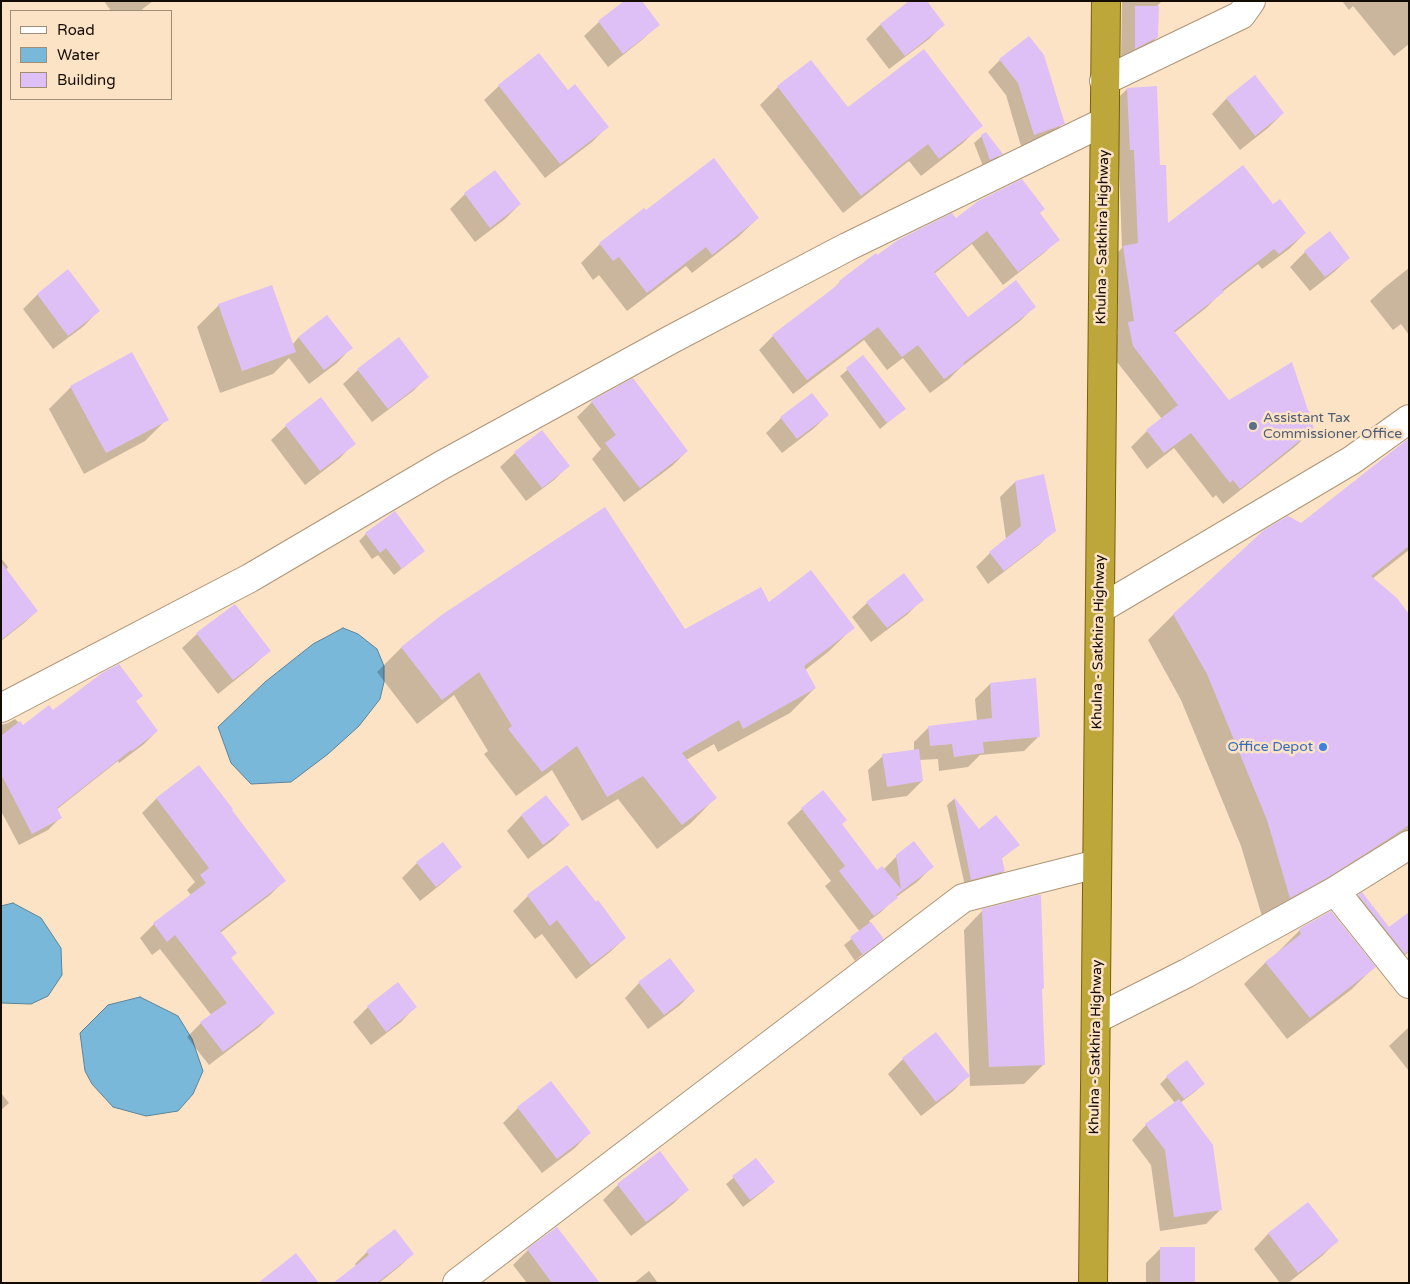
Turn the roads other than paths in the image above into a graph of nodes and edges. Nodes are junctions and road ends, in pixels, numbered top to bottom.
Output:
1 (1106, 1) edge
2 (1251, 1) edge
3 (1104, 81) junction
4 (1104, 122) junction
5 (1409, 419) edge
6 (1100, 609) junction
7 (1, 708) edge
8 (1409, 845) edge
9 (1097, 864) junction
10 (1335, 891) junction
11 (1409, 984) edge
12 (1096, 1019) junction
13 (457, 1283) edge
14 (1093, 1283) edge

1 - 3 highway, Khulna - Satkhira Highway
2 - 3 street
3 - 4 highway, Khulna - Satkhira Highway
4 - 6 highway, Khulna - Satkhira Highway
4 - 7 street
5 - 6 street
6 - 9 highway, Khulna - Satkhira Highway
8 - 10 street
9 - 12 highway, Khulna - Satkhira Highway
9 - 13 street
10 - 11 street
10 - 12 street
12 - 14 highway, Khulna - Satkhira Highway

